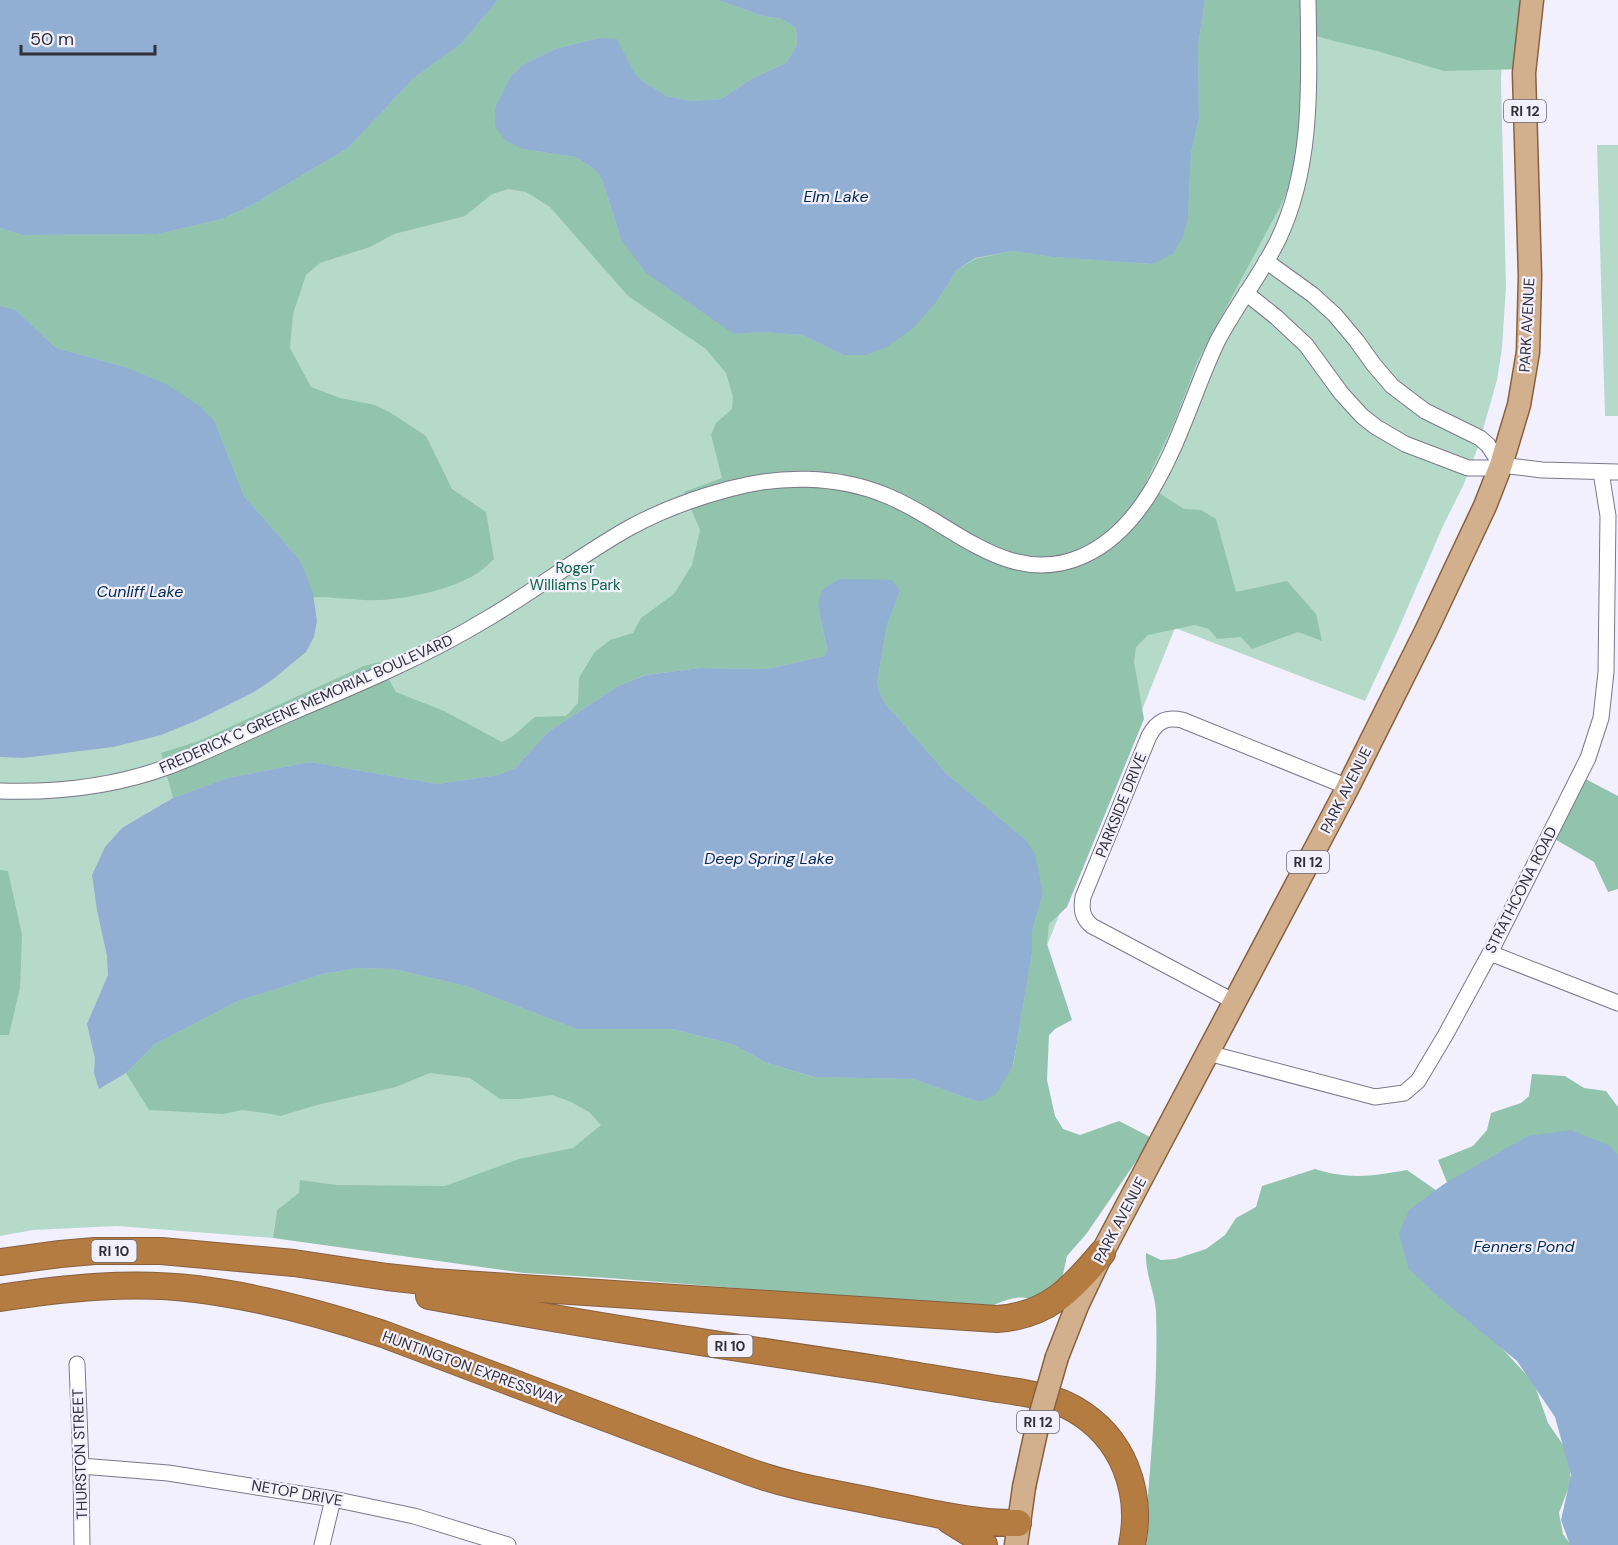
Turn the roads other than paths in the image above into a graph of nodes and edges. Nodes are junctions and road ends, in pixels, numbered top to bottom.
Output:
1 (1308, 0) edge
2 (1532, 0) edge
3 (1266, 261) junction
4 (1246, 293) junction
5 (1501, 465) junction
6 (1601, 472) junction
7 (1618, 472) edge
8 (1348, 787) junction
9 (0, 791) edge
10 (1490, 953) junction
11 (1235, 1002) junction
12 (1618, 1003) edge
13 (1208, 1053) junction
14 (1102, 1253) junction
15 (229, 1257) junction
16 (0, 1262) edge
17 (0, 1298) edge
18 (77, 1364) dead end
19 (81, 1466) junction
20 (333, 1499) junction
21 (932, 1513) junction
22 (1017, 1534) edge
23 (82, 1545) edge
24 (322, 1545) edge
25 (508, 1545) edge
26 (984, 1545) edge
27 (1132, 1545) edge

1 - 3 street, FREDERICK C GREENE MEMORIAL BOULEVARD
2 - 5 main road, PARK AVENUE / RI 12
3 - 4 street, FREDERICK C GREENE MEMORIAL BOULEVARD
3 - 5 street
4 - 5 street
4 - 9 street, FREDERICK C GREENE MEMORIAL BOULEVARD
5 - 6 street
5 - 8 main road, PARK AVENUE / RI 12
6 - 7 street
6 - 10 street, STRATHCONA ROAD
8 - 11 main road, PARK AVENUE / RI 12
8 - 11 street, PARKSIDE DRIVE
10 - 12 street
10 - 13 street, STRATHCONA ROAD
11 - 13 main road, PARK AVENUE / RI 12
13 - 14 main road, PARK AVENUE / RI 12
14 - 15 highway
14 - 22 main road, PARK AVENUE / RI 12, bridge
15 - 16 highway, RI 10
15 - 27 highway, RI 10
17 - 21 highway, HUNTINGTON EXPRESSWAY
18 - 19 street, THURSTON STREET
19 - 20 street, NETOP DRIVE
19 - 23 street, THURSTON STREET
20 - 24 street
20 - 25 street, NETOP DRIVE
21 - 22 highway
21 - 26 highway

